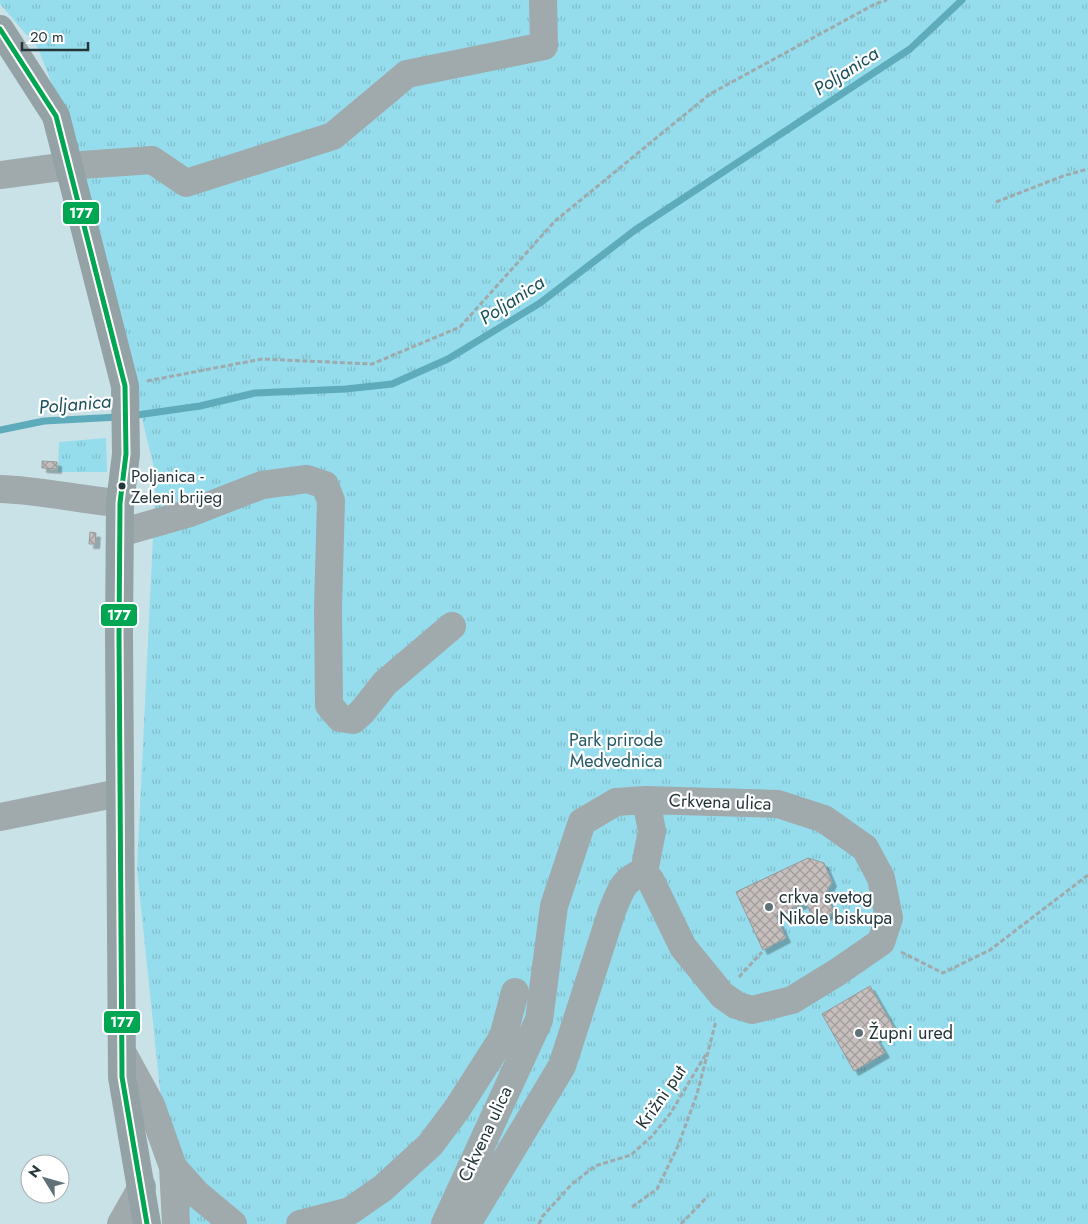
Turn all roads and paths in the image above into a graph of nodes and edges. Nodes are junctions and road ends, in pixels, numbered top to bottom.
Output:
1 (543, 0) edge
2 (880, 0) edge
3 (887, 0) edge
4 (875, 4) junction
5 (0, 30) edge
6 (68, 166) junction
7 (1088, 169) edge
8 (0, 175) edge
9 (996, 202) dead end
10 (125, 393) junction
11 (0, 489) edge
12 (120, 503) junction
13 (120, 533) junction
14 (452, 626) dead end
15 (119, 793) junction
16 (646, 800) junction
17 (0, 817) edge
18 (644, 872) junction
19 (1088, 875) edge
20 (881, 942) junction
21 (762, 952) dead end
22 (514, 992) dead end
23 (722, 995) junction
24 (122, 1052) junction
25 (708, 1052) junction
26 (172, 1167) junction
27 (142, 1187) junction
28 (708, 1196) dead end
29 (632, 1207) dead end
30 (121, 1224) edge
31 (147, 1224) edge
32 (176, 1224) edge
33 (233, 1224) edge
34 (300, 1224) edge
35 (444, 1224) edge
36 (467, 1224) edge
37 (539, 1224) edge
38 (681, 1224) edge

1 - 6 street
2 - 4 path
3 - 4 path
4 - 10 path
5 - 6 main road
6 - 8 street
6 - 10 main road
7 - 9 path
10 - 12 main road
11 - 12 street
12 - 13 main road
13 - 14 street
13 - 15 main road
15 - 17 street
15 - 24 main road
16 - 18 street, Crkvena ulica
16 - 20 street, Crkvena ulica
16 - 35 street, Crkvena ulica
18 - 23 street
18 - 36 street, Crkvena ulica
19 - 20 path
20 - 23 street
21 - 23 path
22 - 34 street
23 - 25 path
24 - 26 street
24 - 27 main road
25 - 29 path
25 - 37 path, Križni put
26 - 32 street
26 - 33 street
27 - 30 street
27 - 31 main road
28 - 38 path

